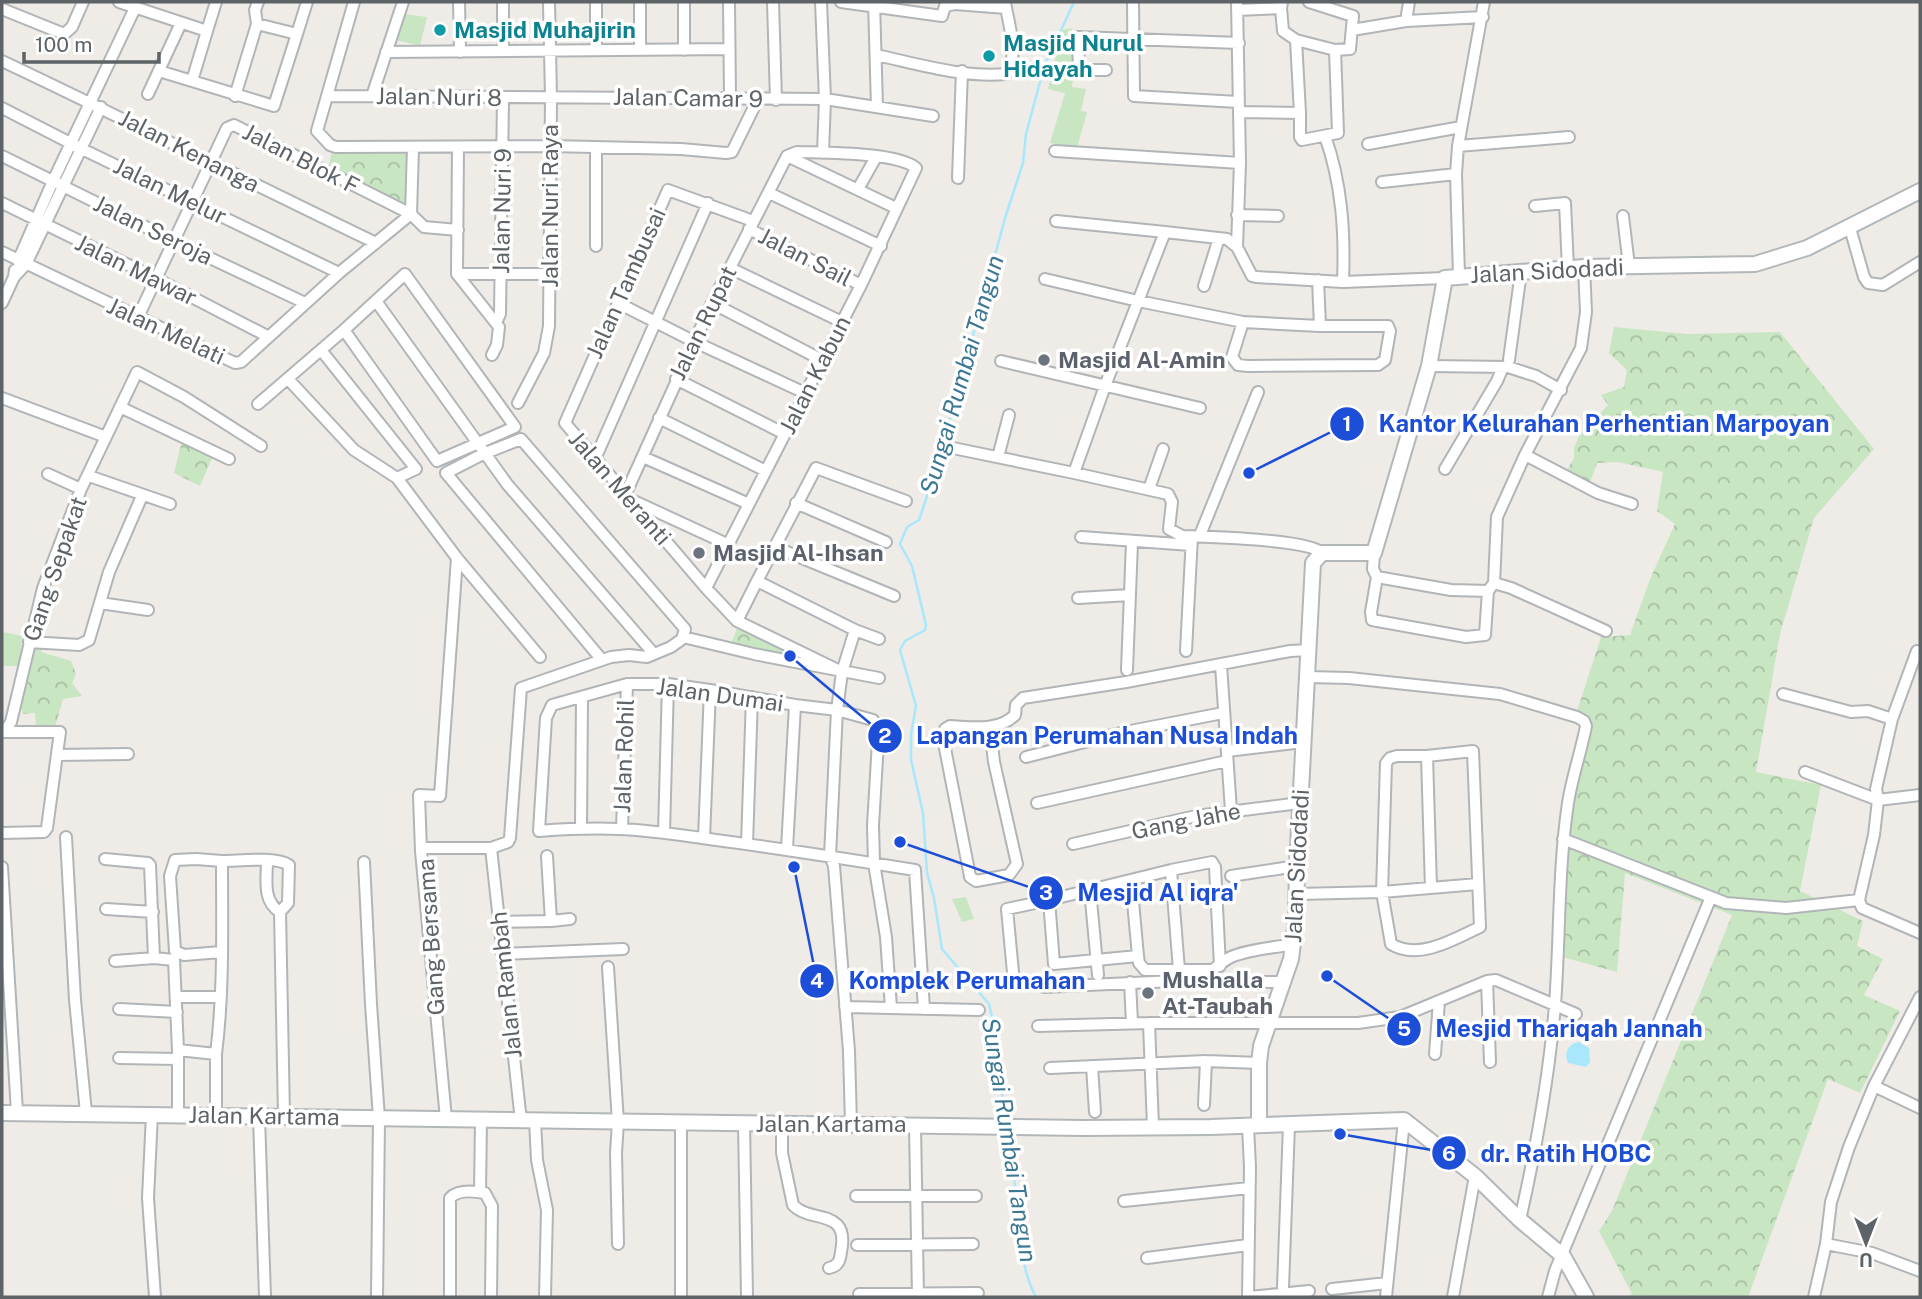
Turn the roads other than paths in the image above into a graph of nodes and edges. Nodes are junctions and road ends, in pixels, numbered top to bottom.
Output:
1 (83, 2) edge
2 (120, 2) edge
3 (216, 2) edge
4 (258, 2) edge
5 (307, 2) edge
6 (354, 2) edge
7 (402, 2) edge
8 (459, 2) edge
9 (503, 2) edge
10 (549, 2) edge
11 (596, 2) edge
12 (640, 2) edge
13 (684, 2) edge
14 (729, 2) edge
15 (773, 2) edge
16 (821, 2) edge
17 (841, 2) edge
18 (1133, 2) edge
19 (1309, 2) edge
20 (1409, 2) edge
21 (1484, 2) edge
22 (874, 3) edge
23 (1006, 5) edge
24 (1281, 5) edge
25 (1237, 6) edge
26 (135, 8) junction
27 (2, 9) edge
28 (1483, 17) junction
29 (1406, 21) junction
30 (181, 23) junction
31 (257, 24) junction
32 (1352, 30) junction
33 (207, 31) junction
34 (297, 34) junction
35 (1132, 39) junction
36 (1296, 40) junction
37 (1239, 43) junction
38 (596, 49) junction
39 (640, 49) junction
40 (729, 49) junction
41 (549, 50) junction
42 (684, 50) junction
43 (1335, 50) junction
44 (503, 51) junction
45 (386, 52) junction
46 (460, 52) junction
47 (876, 55) junction
48 (2, 61) edge
49 (1106, 70) dead end
50 (159, 71) junction
51 (962, 71) junction
52 (192, 81) junction
53 (148, 94) dead end
54 (235, 96) junction
55 (327, 96) junction
56 (372, 96) junction
57 (551, 97) junction
58 (730, 97) junction
59 (503, 98) junction
60 (758, 99) junction
61 (825, 99) junction
62 (776, 100) junction
63 (96, 105) junction
64 (877, 107) junction
65 (1238, 107) junction
66 (2, 108) edge
67 (1300, 113) junction
68 (933, 116) dead end
69 (1461, 127) junction
70 (1325, 136) junction
71 (1569, 137) dead end
72 (1368, 144) dead end
73 (77, 146) junction
74 (503, 146) junction
75 (550, 146) junction
76 (1458, 146) junction
77 (414, 147) junction
78 (458, 147) junction
79 (596, 148) junction
80 (1055, 151) dead end
81 (823, 153) junction
82 (2, 156) edge
83 (787, 156) junction
84 (876, 157) junction
85 (1240, 163) junction
86 (211, 164) junction
87 (1456, 174) junction
88 (958, 178) dead end
89 (1382, 182) dead end
90 (58, 184) junction
91 (859, 189) junction
92 (1920, 191) edge
93 (769, 193) junction
94 (191, 201) junction
95 (2, 203) edge
96 (708, 203) junction
97 (1535, 206) dead end
98 (896, 208) junction
99 (411, 214) junction
100 (1237, 215) junction
101 (1278, 216) dead end
102 (1623, 216) dead end
103 (1056, 220) dead end
104 (41, 223) junction
105 (751, 225) junction
106 (1850, 228) junction
107 (458, 230) junction
108 (1165, 232) junction
109 (1219, 238) junction
110 (174, 241) junction
111 (376, 243) junction
112 (596, 246) dead end
113 (881, 246) junction
114 (1237, 247) junction
115 (2, 253) edge
116 (20, 262) junction
117 (1920, 262) edge
118 (1629, 266) junction
119 (1584, 267) junction
120 (730, 268) junction
121 (1568, 268) junction
122 (1521, 272) junction
123 (339, 273) junction
124 (457, 274) junction
125 (502, 274) junction
126 (549, 274) junction
127 (1452, 277) junction
128 (157, 279) junction
129 (1045, 279) dead end
130 (1318, 280) junction
131 (1343, 282) junction
132 (861, 285) junction
133 (1204, 286) dead end
134 (376, 301) junction
135 (1138, 301) junction
136 (2, 303) edge
137 (305, 303) junction
138 (618, 303) junction
139 (712, 303) junction
140 (138, 317) junction
141 (842, 322) junction
142 (1242, 322) junction
143 (496, 323) junction
144 (656, 323) junction
145 (1320, 326) junction
146 (344, 330) junction
147 (269, 337) junction
148 (695, 342) junction
149 (321, 350) junction
150 (492, 355) dead end
151 (822, 360) junction
152 (1001, 361) dead end
153 (1506, 363) junction
154 (1429, 366) junction
155 (288, 379) junction
156 (676, 379) junction
157 (1105, 386) junction
158 (1561, 390) junction
159 (1258, 392) dead end
160 (805, 393) junction
161 (2, 398) edge
162 (518, 403) dead end
163 (258, 404) dead end
164 (120, 407) junction
165 (1200, 408) dead end
166 (1009, 415) dead end
167 (659, 418) junction
168 (565, 422) joint
169 (785, 434) junction
170 (106, 438) junction
171 (261, 446) dead end
172 (948, 447) dead end
173 (480, 449) junction
174 (1163, 449) dead end
175 (1525, 455) junction
176 (642, 457) junction
177 (998, 457) junction
178 (229, 459) dead end
179 (595, 459) junction
180 (1446, 469) dead end
181 (766, 471) junction
182 (1074, 473) junction
183 (48, 474) dead end
184 (89, 476) junction
185 (397, 478) junction
186 (81, 489) junction
187 (1149, 489) junction
188 (142, 496) junction
189 (629, 496) junction
190 (906, 502) dead end
191 (796, 503) junction
192 (170, 504) dead end
193 (748, 504) junction
194 (1632, 504) dead end
195 (1081, 537) dead end
196 (1194, 539) junction
197 (886, 542) dead end
198 (1132, 542) junction
199 (727, 544) junction
200 (775, 547) junction
201 (1322, 553) junction
202 (1374, 553) junction
203 (457, 558) junction
204 (1377, 577) junction
205 (757, 581) junction
206 (1491, 587) junction
207 (706, 588) junction
208 (1130, 595) junction
209 (894, 596) dead end
210 (1078, 598) dead end
211 (100, 603) junction
212 (148, 610) dead end
213 (737, 621) junction
214 (855, 630) junction
215 (1606, 631) dead end
216 (683, 637) junction
217 (879, 639) dead end
218 (29, 642) junction
219 (1310, 650) junction
220 (1186, 651) dead end
221 (1917, 651) dead end
222 (654, 654) junction
223 (540, 657) dead end
224 (603, 660) junction
225 (1221, 665) junction
226 (1127, 670) dead end
227 (842, 672) junction
228 (1307, 677) junction
229 (878, 678) dead end
230 (627, 684) junction
231 (668, 684) junction
232 (710, 690) junction
233 (1783, 694) dead end
234 (582, 697) junction
235 (752, 697) junction
236 (795, 705) junction
237 (837, 710) junction
238 (1223, 713) junction
239 (1892, 719) junction
240 (990, 728) junction
241 (3, 732) edge
242 (1303, 742) junction
243 (128, 754) dead end
244 (57, 755) junction
245 (1227, 756) junction
246 (1427, 756) junction
247 (1026, 757) dead end
248 (1805, 772) dead end
249 (1920, 795) edge
250 (1878, 800) junction
251 (1037, 803) dead end
252 (1300, 803) junction
253 (1231, 811) junction
254 (581, 829) junction
255 (621, 829) junction
256 (2, 833) edge
257 (663, 833) junction
258 (66, 837) dead end
259 (704, 838) junction
260 (1563, 839) junction
261 (747, 844) junction
262 (1073, 844) dead end
263 (491, 848) junction
264 (787, 849) junction
265 (421, 851) junction
266 (547, 856) dead end
267 (830, 856) junction
268 (106, 859) dead end
269 (267, 860) junction
270 (222, 861) junction
271 (364, 862) dead end
272 (874, 863) junction
273 (1297, 866) junction
274 (2, 867) edge
275 (1171, 870) junction
276 (1231, 876) dead end
277 (1131, 880) junction
278 (1478, 884) junction
279 (1431, 888) junction
280 (1090, 890) junction
281 (1382, 891) junction
282 (1297, 894) junction
283 (1711, 897) junction
284 (1049, 900) junction
285 (1858, 900) junction
286 (107, 909) dead end
287 (153, 912) junction
288 (280, 912) junction
289 (570, 919) dead end
290 (551, 921) junction
291 (499, 922) junction
292 (1920, 933) edge
293 (1293, 944) junction
294 (623, 949) dead end
295 (221, 953) junction
296 (502, 954) junction
297 (1139, 956) junction
298 (154, 958) junction
299 (1097, 960) junction
300 (115, 961) dead end
301 (1054, 964) junction
302 (1220, 966) junction
303 (608, 967) dead end
304 (1180, 970) junction
305 (1098, 975) dead end
306 (1056, 980) dead end
307 (1487, 981) junction
308 (1130, 982) junction
309 (1282, 982) junction
310 (1014, 983) dead end
311 (1044, 987) dead end
312 (176, 997) junction
313 (220, 997) junction
314 (1920, 997) edge
315 (1439, 1001) junction
316 (1555, 1006) junction
317 (845, 1007) junction
318 (891, 1008) junction
319 (119, 1009) dead end
320 (924, 1009) junction
321 (979, 1010) dead end
322 (177, 1012) junction
323 (1576, 1014) dead end
324 (1269, 1022) junction
325 (1132, 1023) junction
326 (1149, 1023) junction
327 (1038, 1026) dead end
328 (178, 1054) junction
329 (216, 1055) junction
330 (1435, 1055) dead end
331 (119, 1058) dead end
332 (1206, 1061) junction
333 (1490, 1062) dead end
334 (1259, 1063) junction
335 (1150, 1065) junction
336 (1093, 1066) junction
337 (1050, 1069) dead end
338 (1874, 1086) junction
339 (1920, 1094) edge
340 (1205, 1105) dead end
341 (1917, 1106) edge
342 (17, 1112) junction
343 (1095, 1112) dead end
344 (2, 1113) edge
345 (86, 1113) junction
346 (152, 1114) junction
347 (178, 1116) junction
348 (284, 1116) junction
349 (216, 1117) junction
350 (259, 1117) junction
351 (379, 1118) junction
352 (446, 1119) junction
353 (481, 1119) junction
354 (528, 1120) junction
355 (1404, 1120) junction
356 (618, 1122) junction
357 (681, 1124) junction
358 (744, 1124) junction
359 (782, 1124) junction
360 (850, 1124) junction
361 (915, 1125) junction
362 (1254, 1125) junction
363 (1289, 1125) junction
364 (1153, 1128) junction
365 (1475, 1176) junction
366 (1249, 1188) junction
367 (480, 1192) junction
368 (856, 1196) dead end
369 (916, 1196) junction
370 (976, 1196) dead end
371 (1124, 1201) dead end
372 (1520, 1220) junction
373 (618, 1244) dead end
374 (973, 1244) dead end
375 (1826, 1244) junction
376 (857, 1245) dead end
377 (917, 1245) junction
378 (1248, 1245) junction
379 (1563, 1256) junction
380 (1147, 1258) dead end
381 (829, 1268) dead end
382 (1920, 1271) edge
383 (1387, 1283) junction
384 (1283, 1287) dead end
385 (1332, 1289) dead end
386 (1309, 1291) dead end
387 (978, 1293) dead end
388 (859, 1294) dead end
389 (918, 1296) edge
390 (155, 1297) edge
391 (265, 1297) edge
392 (377, 1297) edge
393 (450, 1297) edge
394 (491, 1297) edge
395 (545, 1297) edge
396 (681, 1297) edge
397 (747, 1297) edge
398 (1248, 1297) edge
399 (1386, 1297) edge
400 (1453, 1297) edge
401 (1548, 1297) edge
402 (1586, 1297) edge
403 (1814, 1297) edge

1 - 27 street
2 - 26 street
3 - 33 street
4 - 31 street
5 - 34 street
6 - 55 street
7 - 45 street
8 - 46 street
9 - 44 street
10 - 41 street, Jalan Nuri Raya
11 - 38 street
12 - 39 street
13 - 42 street
14 - 40 street
15 - 62 street
16 - 61 street
17 - 22 street
18 - 35 street
19 - 32 street
20 - 29 street
21 - 28 street
22 - 23 street
22 - 47 street
23 - 51 street
24 - 25 street
24 - 36 street
25 - 37 street
26 - 30 street
26 - 63 street
28 - 29 street
28 - 69 street
29 - 32 street
30 - 33 street
30 - 50 street
31 - 34 street
31 - 54 street
32 - 43 street
33 - 52 street
34 - 54 street
35 - 37 street
35 - 49 street
35 - 65 street
36 - 43 street
36 - 67 street
37 - 65 street
38 - 39 street
38 - 41 street
39 - 42 street
40 - 42 street
40 - 58 street
41 - 44 street
41 - 57 street, Jalan Nuri Raya
43 - 70 street
44 - 46 street
45 - 46 street
45 - 56 street
47 - 51 street
47 - 64 street
48 - 63 street, Jalan Kenanga
50 - 52 street
50 - 53 street
51 - 88 street
52 - 54 street
55 - 56 street, Jalan Nuri 8
55 - 77 street
56 - 59 street, Jalan Nuri 8
57 - 58 street, Jalan Camar 9
57 - 59 street, Jalan Nuri 8
57 - 75 street, Jalan Nuri Raya
58 - 60 street, Jalan Camar 9
59 - 74 street, Jalan Nuri 9
60 - 62 street, Jalan Camar 9
60 - 79 street
61 - 62 street, Jalan Camar 9
61 - 64 street, Jalan Camar 9
61 - 81 street
63 - 73 street
63 - 86 street, Jalan Kenanga
64 - 68 street, Jalan Camar 9
65 - 67 street
65 - 85 street
66 - 73 street, Jalan Melur
67 - 70 street
69 - 72 street
69 - 76 street
70 - 131 street
71 - 76 street
73 - 90 street
73 - 94 street, Jalan Melur
74 - 75 street
74 - 78 street
74 - 125 street, Jalan Nuri 9
75 - 79 street
75 - 126 street, Jalan Nuri Raya
76 - 87 street
77 - 78 street
77 - 99 street
78 - 107 street
79 - 112 street
80 - 85 street
81 - 83 street
81 - 84 street
82 - 90 street, Jalan Seroja
83 - 91 street
83 - 93 street, Jalan Rupat
84 - 91 street
84 - 98 street, Jalan Kabun
85 - 100 street
86 - 94 street
86 - 99 street, Jalan Blok F
86 - 111 street, Jalan Kenanga
87 - 89 street
87 - 127 street
90 - 104 street
90 - 110 street, Jalan Seroja
91 - 98 street
92 - 106 main road, Jalan Sidodadi
93 - 105 street, Jalan Rupat
93 - 113 street
94 - 110 street
94 - 123 street, Jalan Melur
95 - 104 street, Jalan Mawar
96 - 105 street, Jalan Tambusai
96 - 138 street, Jalan Tambusai
96 - 144 street
97 - 121 street
98 - 113 street, Jalan Kabun
99 - 107 street
99 - 111 street, Jalan Melati
100 - 101 street
100 - 114 street
102 - 118 street
103 - 108 street
104 - 116 street
104 - 128 street, Jalan Mawar
105 - 120 street, Jalan Rupat
105 - 132 street, Jalan Sail
106 - 117 street
106 - 118 main road, Jalan Sidodadi
107 - 124 street
108 - 109 street
108 - 135 street
109 - 114 street
109 - 133 street
110 - 128 street
110 - 137 street, Jalan Seroja
111 - 123 street, Jalan Melati
113 - 132 street, Jalan Kabun
114 - 130 street
115 - 116 street, Jalan Melati
116 - 136 street
116 - 140 street, Jalan Melati
118 - 119 main road, Jalan Sidodadi
119 - 121 main road, Jalan Sidodadi
119 - 158 street
120 - 139 street, Jalan Rupat
120 - 141 street
121 - 122 main road, Jalan Sidodadi
122 - 127 main road, Jalan Sidodadi
122 - 153 street
123 - 137 street, Jalan Melati
124 - 125 street
124 - 143 street
125 - 126 street
125 - 143 street, Jalan Nuri 9
126 - 162 street, Jalan Nuri Raya
127 - 131 street
127 - 154 main road, Jalan Sidodadi
128 - 140 street
128 - 147 street, Jalan Mawar
129 - 135 street
130 - 131 street
130 - 145 street
132 - 141 street, Jalan Kabun
134 - 146 street
134 - 173 street
134 - 173 street
135 - 142 street
135 - 157 street
137 - 147 street, Jalan Melati
138 - 144 street
138 - 168 street, Jalan Tambusai
139 - 148 street, Jalan Rupat
139 - 151 street
140 - 147 street, Jalan Melati
141 - 151 street, Jalan Kabun
142 - 145 street
142 - 145 street
143 - 150 street, Jalan Nuri 9
144 - 148 street
144 - 179 street
146 - 149 street
146 - 173 street
148 - 156 street, Jalan Rupat
148 - 160 street
149 - 155 street
149 - 185 street
151 - 160 street, Jalan Kabun
152 - 157 street
153 - 154 street
153 - 158 street
153 - 180 street
154 - 202 main road, Jalan Sidodadi
155 - 163 street
155 - 185 street
156 - 167 street, Jalan Rupat
156 - 169 street
157 - 165 street
157 - 182 street
158 - 175 street
159 - 196 street
160 - 169 street, Jalan Kabun
161 - 170 street
164 - 170 street, Gang Sepakat
164 - 171 street, Gang Sepakat
164 - 178 street
166 - 177 street
167 - 176 street, Jalan Rupat
167 - 181 street
168 - 179 street, Jalan Meranti
169 - 181 street, Jalan Kabun
170 - 184 street, Gang Sepakat
172 - 177 street
173 - 216 street
173 - 222 street
173 - 224 street
174 - 187 street
175 - 194 street
175 - 206 street
176 - 189 street, Jalan Rupat
176 - 193 street
177 - 182 street
179 - 189 street, Jalan Meranti
181 - 193 street, Jalan Kabun
182 - 187 street
183 - 186 street
184 - 186 street, Gang Sepakat
184 - 188 street
185 - 203 street
186 - 218 street, Gang Sepakat
187 - 196 street
188 - 192 street
188 - 211 street
189 - 199 street
189 - 207 street, Jalan Meranti
190 - 191 street
191 - 197 street
191 - 200 street
193 - 199 street, Jalan Kabun
195 - 198 street
196 - 198 street
196 - 201 street
196 - 220 street
198 - 208 street
199 - 207 street, Jalan Kabun
200 - 205 street
200 - 209 street
201 - 202 main road
201 - 219 main road, Jalan Sidodadi
202 - 204 street
203 - 223 street
203 - 265 street
204 - 206 street
204 - 206 street
205 - 213 street
205 - 214 street
206 - 215 street
207 - 213 street, Jalan Meranti
208 - 210 street
208 - 226 street
211 - 212 street
211 - 218 street
213 - 227 street, Jalan Meranti
214 - 217 street
214 - 227 street
216 - 222 street
216 - 227 street
218 - 241 street, Gang Sepakat
219 - 225 street
219 - 228 main road, Jalan Sidodadi
221 - 239 street
222 - 224 street
224 - 263 street
225 - 238 street
225 - 240 street
227 - 229 street
227 - 237 street
228 - 242 main road, Jalan Sidodadi
228 - 260 street
230 - 231 street, Jalan Dumai
230 - 234 street, Jalan Dumai
230 - 255 street, Jalan Rohil
231 - 232 street, Jalan Dumai
231 - 257 street
232 - 235 street, Jalan Dumai
232 - 259 street
233 - 239 street
234 - 254 street
234 - 254 street, Jalan Dumai
235 - 236 street, Jalan Dumai
235 - 261 street
236 - 237 street, Jalan Dumai
236 - 264 street
237 - 267 street
237 - 272 street, Jalan Dumai
238 - 245 street
238 - 247 street
239 - 250 street
240 - 240 street
241 - 244 street
242 - 245 street
242 - 252 main road, Jalan Sidodadi
243 - 244 street
244 - 256 street
245 - 251 street
245 - 253 street
246 - 278 street
246 - 279 street
246 - 281 street
248 - 250 street
249 - 250 street
250 - 285 street
252 - 253 street, Gang Jahe
252 - 273 main road, Jalan Sidodadi
253 - 262 street, Gang Jahe
254 - 255 street, Jalan Dumai
255 - 257 street, Jalan Dumai
257 - 259 street, Jalan Dumai
258 - 345 street
259 - 261 street, Jalan Dumai
260 - 283 street
260 - 316 street
261 - 264 street, Jalan Dumai
263 - 265 street, Gang Bersama
263 - 291 street, Jalan Rambah
264 - 267 street, Jalan Dumai
265 - 352 street, Gang Bersama
266 - 290 street
267 - 272 street, Jalan Dumai
267 - 317 street
268 - 287 street
269 - 270 street
269 - 288 street
269 - 288 street
270 - 295 street
270 - 295 street
271 - 351 street
272 - 318 street
272 - 320 street
273 - 276 street
273 - 282 main road, Jalan Sidodadi
274 - 342 street
275 - 277 street
275 - 302 street
275 - 304 street
277 - 280 street
277 - 297 street
278 - 279 street
278 - 281 street
279 - 281 street
280 - 284 street
280 - 299 street
281 - 282 street
282 - 293 main road, Jalan Sidodadi
283 - 285 street
283 - 379 street
284 - 301 street
284 - 310 street
285 - 292 street
286 - 287 street
287 - 298 street
288 - 348 street
289 - 290 street
290 - 291 street
291 - 296 street, Jalan Rambah
293 - 302 street
293 - 309 main road, Jalan Sidodadi
294 - 296 street
295 - 313 street
296 - 354 street, Jalan Rambah
297 - 299 street
297 - 304 street
298 - 300 street
298 - 312 street
299 - 301 street
299 - 305 street
301 - 306 street
302 - 304 street
303 - 356 street
307 - 315 street
307 - 316 street
307 - 333 street
308 - 309 street
308 - 311 street
308 - 325 street
309 - 324 main road, Jalan Sidodadi
312 - 313 street
312 - 322 street
313 - 329 street
314 - 338 street
315 - 324 street
315 - 330 street
316 - 323 street
316 - 372 street
317 - 318 street
317 - 360 street
318 - 320 street
319 - 322 street
320 - 321 street
322 - 328 street
324 - 326 street
324 - 334 main road, Jalan Sidodadi
325 - 326 street
325 - 327 street
326 - 335 street
328 - 329 street
328 - 331 street
328 - 347 street
329 - 349 street
332 - 334 street
332 - 335 street
332 - 340 street
334 - 362 main road, Jalan Sidodadi
335 - 336 street
335 - 364 street
336 - 337 street
336 - 343 street
338 - 341 street
338 - 375 street
339 - 341 street
342 - 344 main road, Jalan Kartama
342 - 345 main road, Jalan Kartama
345 - 346 main road, Jalan Kartama
346 - 347 main road, Jalan Kartama
346 - 390 street
347 - 349 main road, Jalan Kartama
348 - 350 main road, Jalan Kartama
348 - 351 main road, Jalan Kartama
349 - 350 main road, Jalan Kartama
350 - 391 street
351 - 352 main road, Jalan Kartama
351 - 392 street
352 - 353 main road, Jalan Kartama
353 - 354 main road, Jalan Kartama
353 - 367 street
354 - 356 main road, Jalan Kartama
354 - 395 street, Jalan Rambah
355 - 363 main road, Jalan Kartama
355 - 365 main road
355 - 383 street
356 - 357 main road, Jalan Kartama
356 - 373 street
357 - 358 main road, Jalan Kartama
357 - 396 street
358 - 359 main road, Jalan Kartama
358 - 397 street
359 - 360 main road, Jalan Kartama
359 - 381 street
360 - 361 main road, Jalan Kartama
361 - 364 main road, Jalan Kartama
361 - 369 street
362 - 363 main road, Jalan Kartama
362 - 364 main road, Jalan Kartama
362 - 366 street
363 - 384 street
365 - 372 main road
365 - 400 street
366 - 371 street
366 - 378 street
367 - 393 street
367 - 394 street
368 - 369 street
369 - 370 street
369 - 377 street
372 - 379 main road
374 - 377 street
375 - 382 street
375 - 403 street
376 - 377 street
377 - 389 street
378 - 380 street
378 - 398 street
379 - 401 street
379 - 402 main road
383 - 385 street
383 - 399 street
386 - 398 street
387 - 389 street
388 - 389 street

